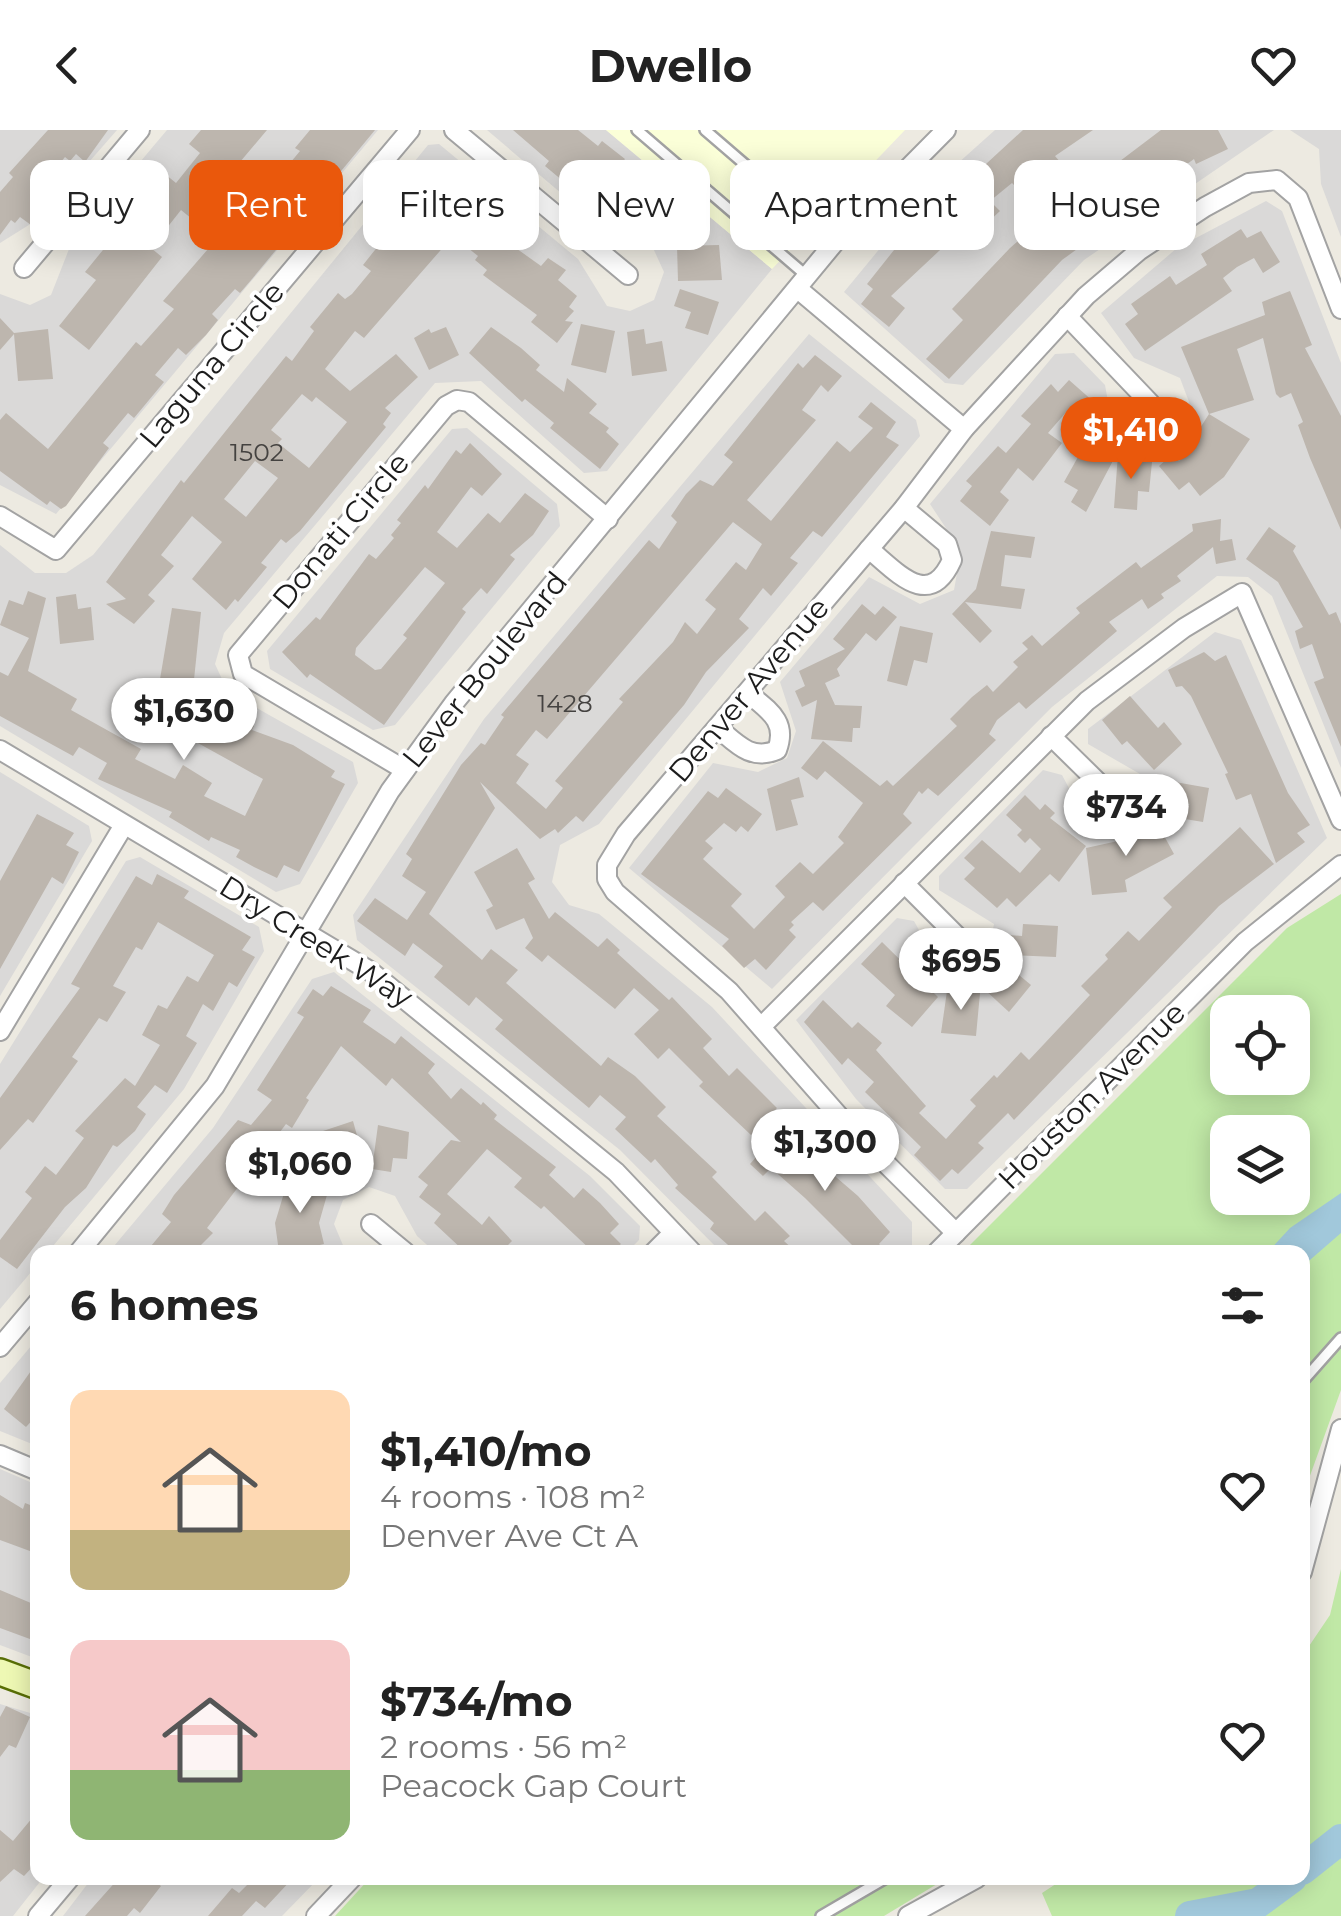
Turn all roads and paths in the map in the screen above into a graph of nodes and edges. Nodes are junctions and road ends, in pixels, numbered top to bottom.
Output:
1 (140, 130) edge
2 (410, 130) edge
3 (454, 130) edge
4 (636, 130) edge
5 (705, 130) edge
6 (946, 130) edge
7 (740, 160) edge
8 (917, 160) edge
9 (830, 250) edge
10 (24, 268) dead end
11 (628, 274) dead end
12 (803, 283) junction
13 (1341, 309) edge
14 (1067, 316) junction
15 (1150, 403) dead end
16 (964, 429) junction
17 (904, 508) junction
18 (0, 516) edge
19 (608, 519) junction
20 (869, 549) junction
21 (748, 692) junction
22 (718, 728) junction
23 (1051, 736) junction
24 (0, 750) edge
25 (405, 770) junction
26 (1107, 791) dead end
27 (1341, 820) edge
28 (124, 824) junction
29 (1341, 865) edge
30 (904, 883) junction
31 (306, 933) junction
32 (960, 938) dead end
33 (762, 1027) junction
34 (0, 1031) edge
35 (371, 1224) dead end
36 (674, 1233) junction
37 (956, 1233) junction
38 (85, 1245) edge
39 (396, 1245) edge
40 (661, 1245) edge
41 (685, 1245) edge
42 (944, 1245) edge
43 (30, 1311) edge
44 (1341, 1338) edge
45 (0, 1347) edge
46 (1310, 1373) edge
47 (1341, 1428) edge
48 (0, 1455) edge
49 (30, 1468) edge
50 (1310, 1542) edge
51 (0, 1672) edge
52 (30, 1683) edge
53 (64, 1885) edge
54 (345, 1885) edge
55 (874, 1885) edge
56 (964, 1885) edge
57 (38, 1916) edge
58 (316, 1916) edge
59 (821, 1916) edge
60 (908, 1916) edge

1 - 10 street
2 - 18 street, Laguna Circle
3 - 11 street
4 - 12 lane
5 - 7 lane
6 - 8 street, Lever Boulevard
9 - 12 street, Lever Boulevard
12 - 16 street
12 - 19 street, Lever Boulevard
13 - 14 street, Denver Avenue
14 - 15 street
14 - 16 street, Denver Avenue
16 - 17 street, Denver Avenue
17 - 20 street, Denver Avenue
17 - 20 street
19 - 25 street, Lever Boulevard
19 - 25 street, Donati Circle
20 - 21 street, Denver Avenue
21 - 22 street, Denver Avenue
21 - 22 street
22 - 33 street, Denver Avenue
23 - 26 street
23 - 27 street
23 - 30 street
24 - 28 street, Dry Creek Way
25 - 31 street, Lever Boulevard
28 - 31 street, Dry Creek Way
28 - 34 street
29 - 37 street, Houston Avenue
30 - 32 street
30 - 33 street
31 - 36 street, Dry Creek Way
31 - 38 street, Lever Boulevard
33 - 37 street, Denver Avenue
35 - 39 street
36 - 40 street
36 - 41 street, Dry Creek Way
37 - 42 street, Houston Avenue
43 - 45 street
44 - 46 lane
47 - 50 street
48 - 49 street
51 - 52 street
53 - 57 street
54 - 58 street
55 - 59 lane
56 - 60 street

